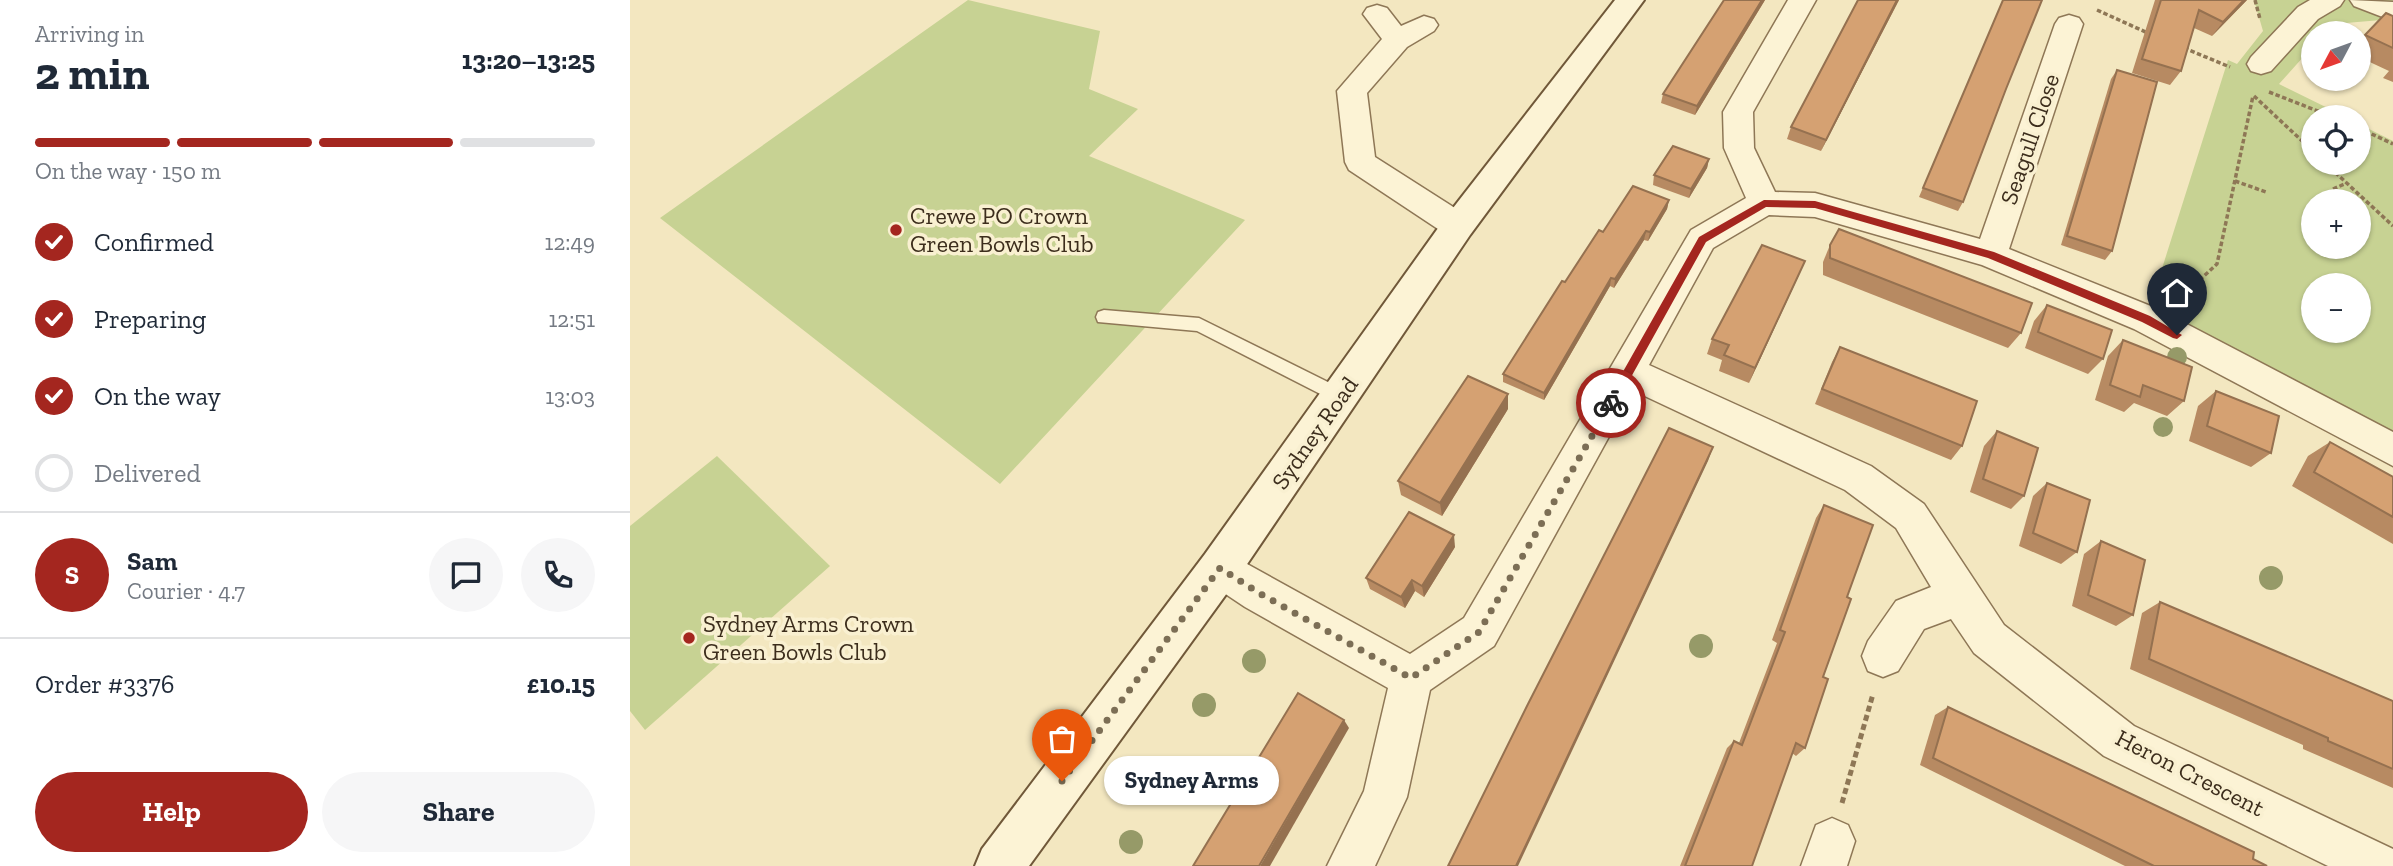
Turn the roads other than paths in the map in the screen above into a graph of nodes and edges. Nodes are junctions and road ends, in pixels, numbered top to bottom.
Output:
1 (1630, 0) edge
2 (1802, 0) edge
3 (2280, 0) edge
4 (2364, 0) edge
5 (2319, 6) edge
6 (2393, 12) edge
7 (1377, 14) dead end
8 (2080, 15) road end
9 (1424, 25) dead end
10 (1397, 40) junction
11 (2261, 64) road end
12 (1764, 203) junction
13 (1458, 226) junction
14 (1991, 255) junction
15 (1104, 317) dead end
16 (1629, 372) junction
17 (1340, 396) junction
18 (2393, 450) edge
19 (1220, 568) junction
20 (1960, 596) junction
21 (1883, 656) road end
22 (1411, 678) junction
23 (999, 866) edge
24 (1350, 866) edge
25 (2378, 866) edge

1 - 13 street, Sydney Road
2 - 12 street
3 - 5 street
4 - 6 street
5 - 11 street
7 - 10 street
8 - 14 street, Seagull Close
9 - 10 street
10 - 13 street
12 - 14 street
12 - 16 street
13 - 17 street, Sydney Road
14 - 18 street
15 - 17 lane
16 - 20 street, Heron Crescent
16 - 22 street
17 - 19 street, Sydney Road
19 - 22 street
19 - 23 street, Sydney Road
20 - 21 street
20 - 25 street, Heron Crescent
22 - 24 street

